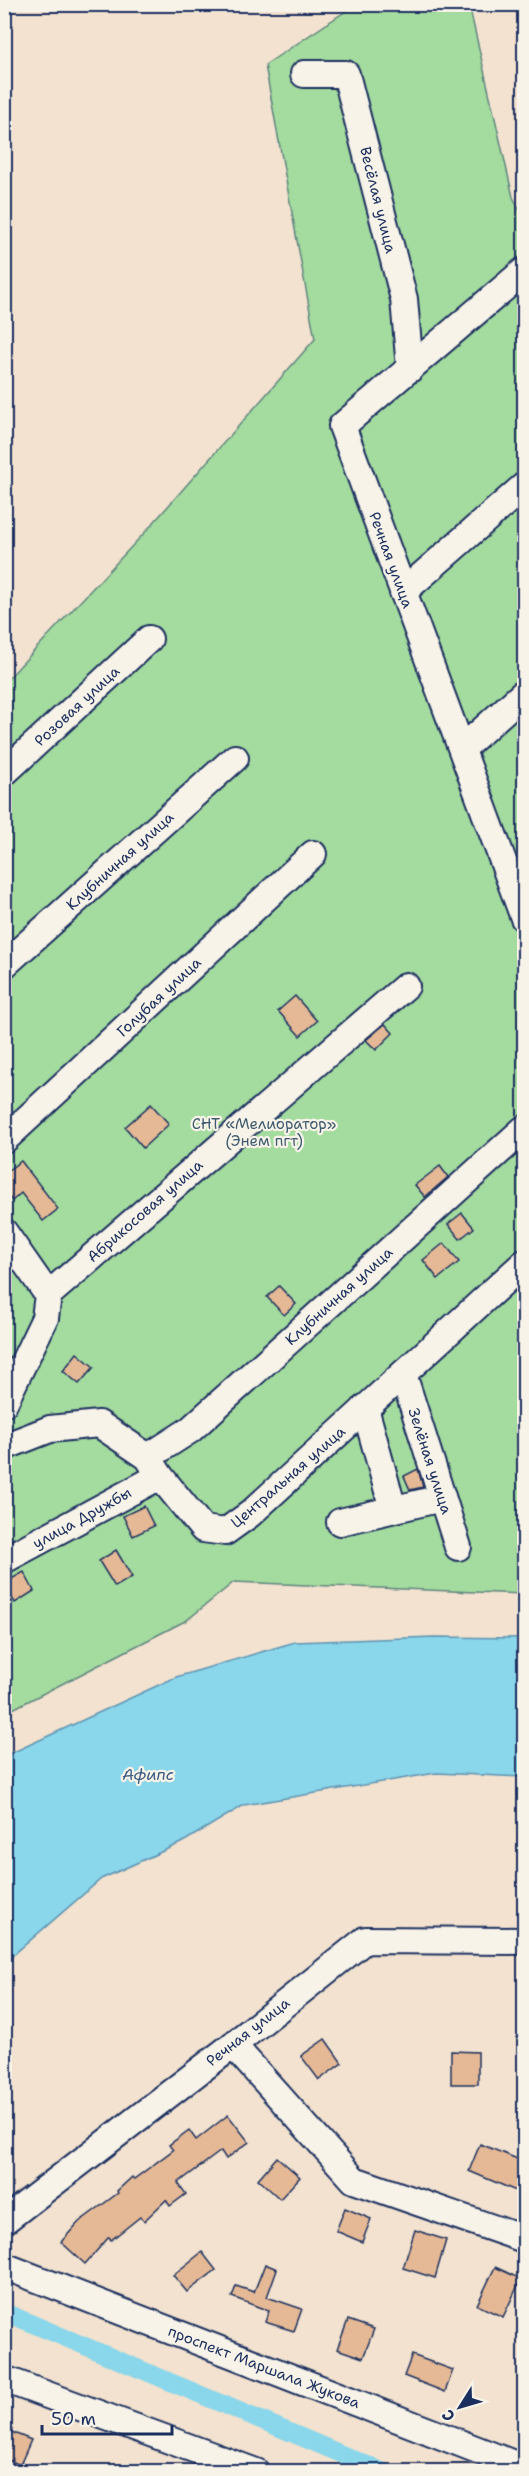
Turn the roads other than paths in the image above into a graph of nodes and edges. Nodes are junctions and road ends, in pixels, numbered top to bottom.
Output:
1 (304, 74) dead end
2 (525, 271) edge
3 (410, 369) junction
4 (525, 486) edge
5 (403, 592) junction
6 (149, 639) dead end
7 (525, 693) edge
8 (463, 748) junction
9 (235, 758) dead end
10 (4, 772) edge
11 (313, 854) dead end
12 (523, 907) edge
13 (4, 964) edge
14 (405, 986) dead end
15 (525, 1129) edge
16 (4, 1140) edge
17 (4, 1232) edge
18 (525, 1263) edge
19 (48, 1295) junction
20 (403, 1374) junction
21 (4, 1403) edge
22 (365, 1408) junction
23 (4, 1447) edge
24 (154, 1466) junction
25 (442, 1498) junction
26 (393, 1509) junction
27 (340, 1521) dead end
28 (458, 1547) dead end
29 (4, 1560) edge
30 (525, 1941) edge
31 (233, 2045) junction
32 (4, 2221) edge
33 (525, 2239) edge
34 (4, 2266) edge
35 (4, 2379) edge
36 (525, 2468) edge
37 (256, 2472) edge

1 - 3 street, Весёлая улица
2 - 3 street, Речная улица
3 - 5 street, Речная улица
4 - 5 street
5 - 8 street, Речная улица
6 - 10 street, Розовая улица
7 - 8 street
8 - 12 street, Речная улица
9 - 13 street, Клубничная улица
11 - 16 street, Голубая улица
14 - 19 street, Абрикосовая улица
15 - 24 street, Клубничная улица
17 - 19 street
18 - 20 street, Центральная улица
19 - 21 street
20 - 22 street, Центральная улица
20 - 25 street, Зелёная улица
22 - 24 street, Центральная улица
22 - 26 street
23 - 24 street, Центральная улица
24 - 29 street, улица Дружбы
25 - 26 street
25 - 28 street, Зелёная улица
26 - 27 street
30 - 31 street, Речная улица
31 - 32 street, Речная улица
31 - 33 street
34 - 36 street, проспект Маршала Жукова
35 - 37 street

